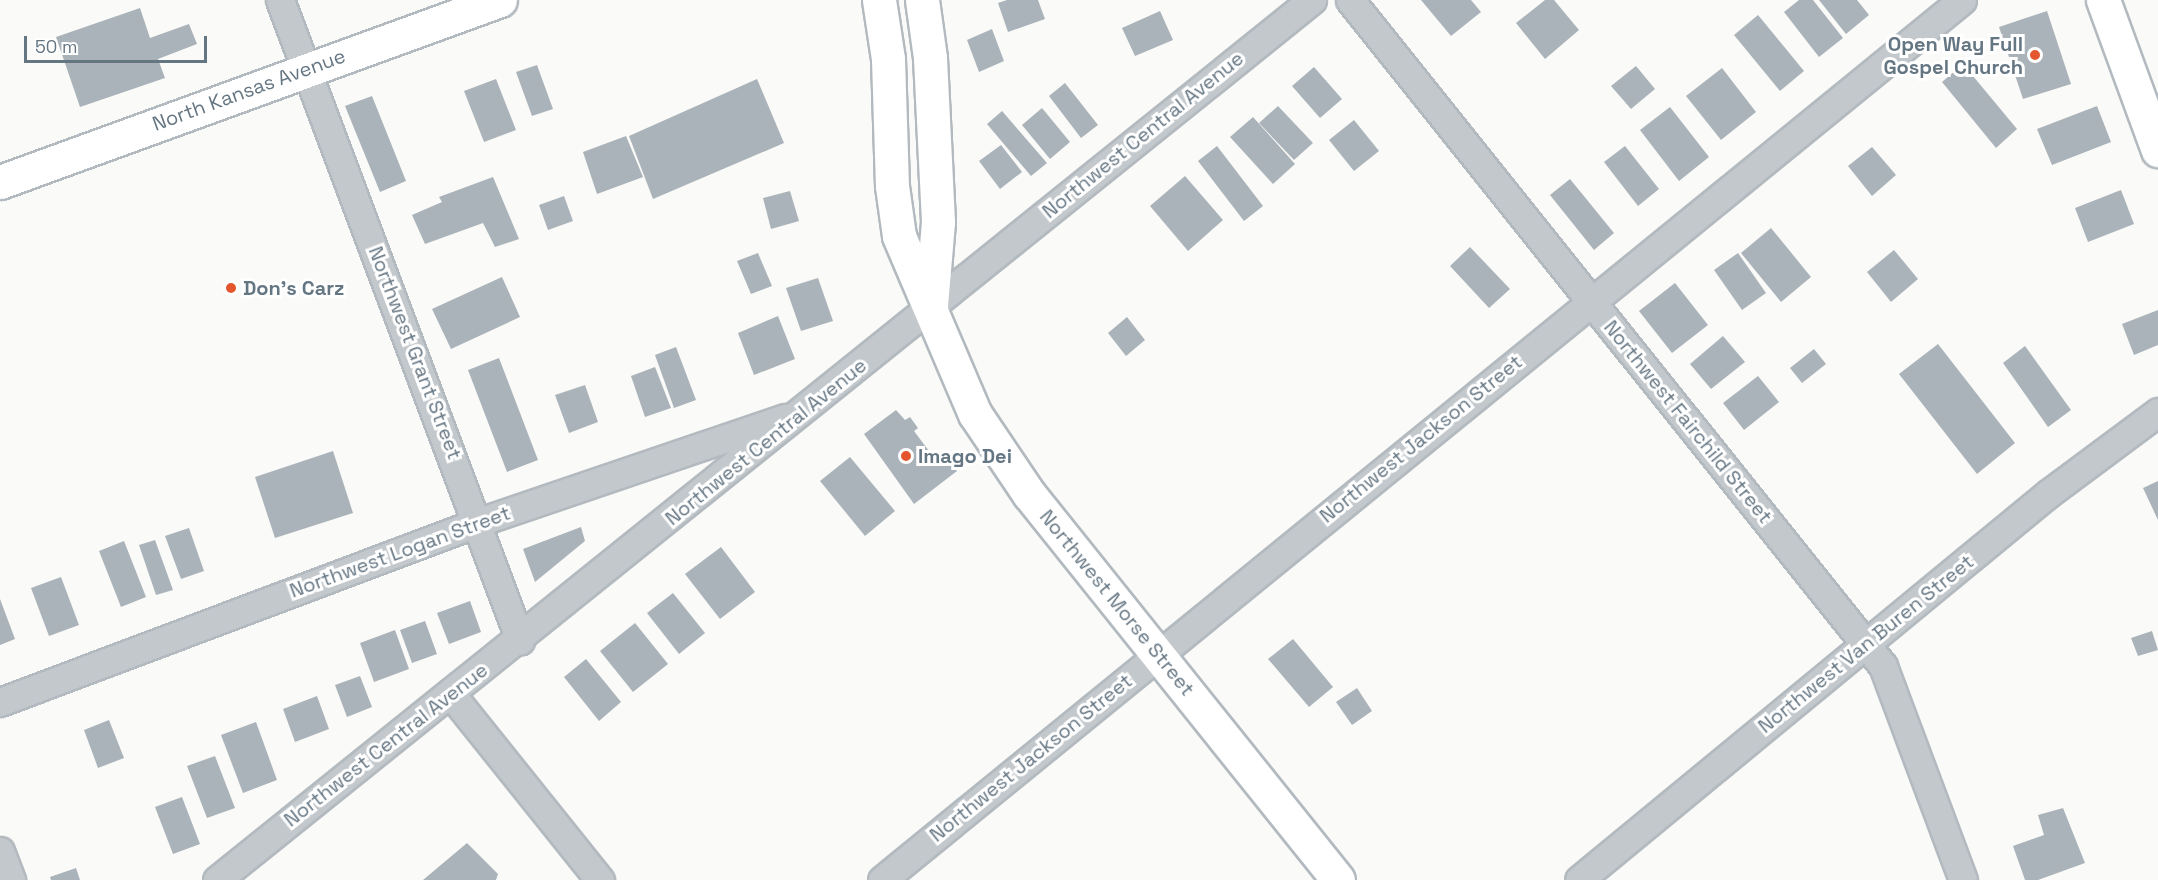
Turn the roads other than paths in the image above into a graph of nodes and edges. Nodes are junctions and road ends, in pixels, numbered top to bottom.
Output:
1 (280, 0) edge
2 (500, 0) edge
3 (879, 0) edge
4 (922, 0) edge
5 (1312, 0) edge
6 (1350, 0) edge
7 (1962, 0) edge
8 (2103, 0) edge
9 (307, 68) junction
10 (2158, 150) edge
11 (0, 182) edge
12 (1591, 301) junction
13 (931, 305) junction
14 (803, 412) junction
15 (2158, 412) edge
16 (479, 522) junction
17 (520, 640) junction
18 (1866, 645) junction
19 (1158, 653) junction
20 (450, 693) junction
21 (0, 702) edge
22 (0, 851) edge
23 (11, 880) edge
24 (217, 880) edge
25 (600, 880) edge
26 (882, 880) edge
27 (1338, 880) edge
28 (1579, 880) edge
29 (1963, 880) edge

1 - 9 street, Northwest Grant Street
2 - 9 main road, North Kansas Avenue
3 - 13 main road, Northwest Morse Street
4 - 13 main road, Northwest Morse Street
5 - 13 street, Northwest Central Avenue
6 - 12 street, Northwest Fairchild Street
7 - 12 street, Northwest Jackson Street
8 - 10 main road
9 - 11 main road, North Kansas Avenue
9 - 16 street, Northwest Grant Street
12 - 18 street, Northwest Fairchild Street
12 - 19 street, Northwest Jackson Street
13 - 14 street, Northwest Central Avenue
13 - 19 main road, Northwest Morse Street
14 - 16 street, Northwest Logan Street
14 - 17 street, Northwest Central Avenue
15 - 18 street, Northwest Van Buren Street
16 - 17 street, Northwest Grant Street
16 - 21 street, Northwest Logan Street
17 - 20 street, Northwest Central Avenue
18 - 28 street, Northwest Van Buren Street
18 - 29 street, Northwest Fairchild Street
19 - 26 street, Northwest Jackson Street
19 - 27 main road, Northwest Morse Street
20 - 24 street, Northwest Central Avenue
20 - 25 street
22 - 23 street

